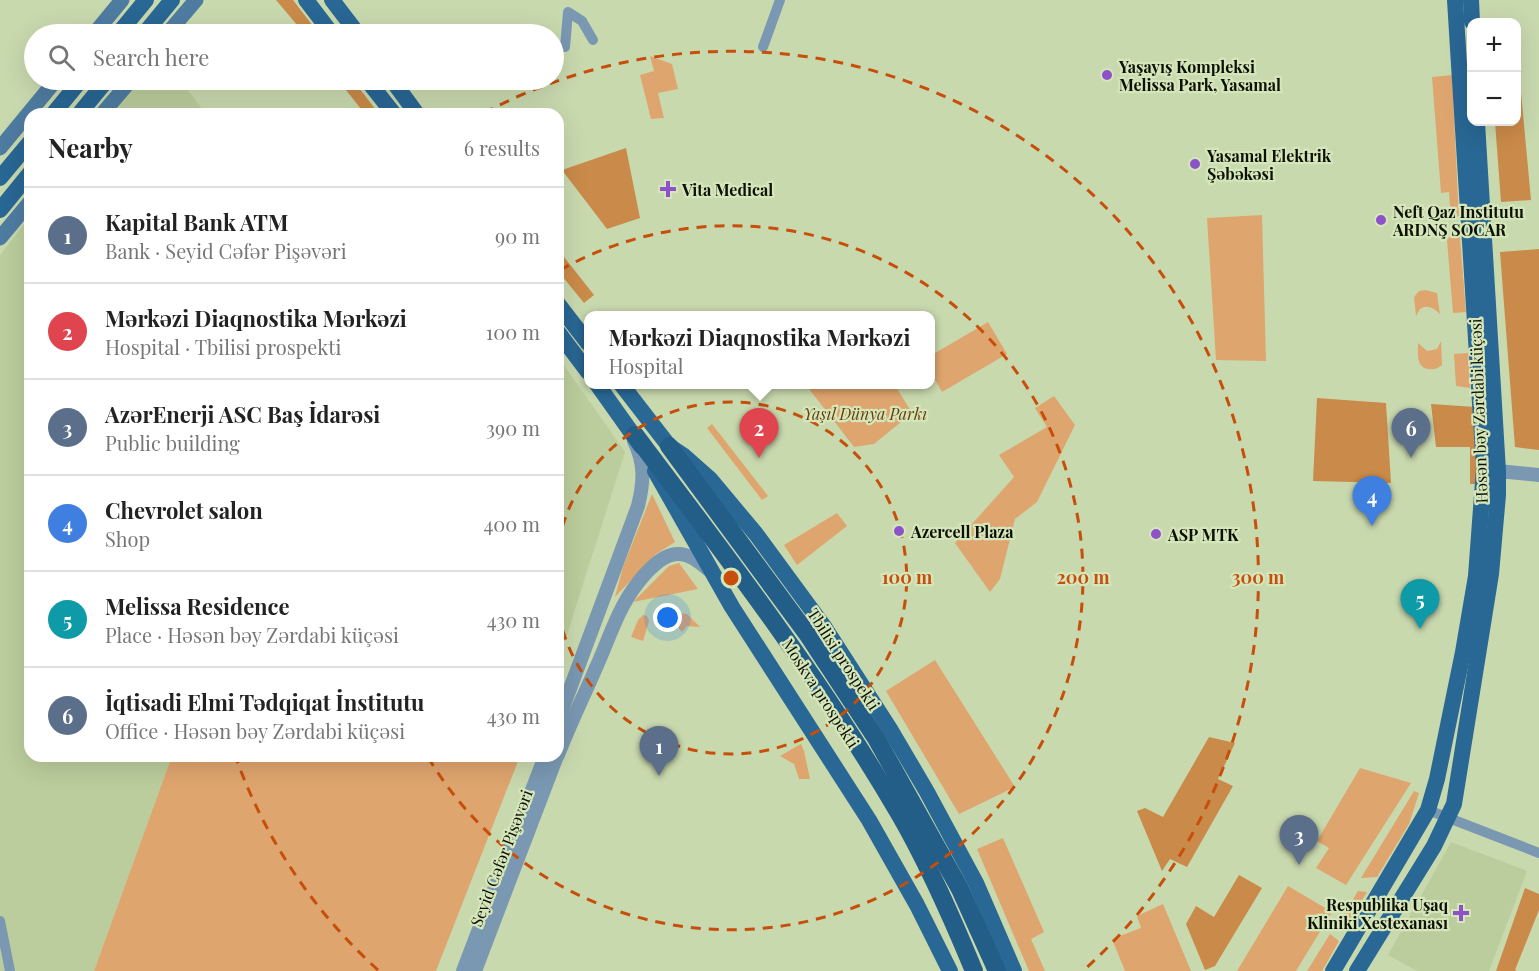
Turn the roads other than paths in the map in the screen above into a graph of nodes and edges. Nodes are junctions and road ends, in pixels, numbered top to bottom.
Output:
1 (122, 0) edge
2 (146, 0) edge
3 (172, 0) edge
4 (306, 0) edge
5 (332, 0) edge
6 (565, 0) edge
7 (780, 0) edge
8 (1455, 0) edge
9 (1471, 0) edge
10 (1479, 0) edge
11 (193, 2) edge
12 (568, 12) junction
13 (1472, 18) edge
14 (102, 24) edge
15 (126, 24) edge
16 (152, 24) edge
17 (175, 24) edge
18 (324, 24) edge
19 (350, 24) edge
20 (593, 40) dead end
21 (565, 47) dead end
22 (763, 47) dead end
23 (48, 90) edge
24 (73, 90) edge
25 (99, 90) edge
26 (122, 90) edge
27 (375, 90) edge
28 (399, 90) edge
29 (33, 108) edge
30 (58, 108) edge
31 (84, 108) edge
32 (107, 108) edge
33 (389, 108) edge
34 (413, 108) edge
35 (24, 119) edge
36 (1477, 126) edge
37 (0, 148) edge
38 (24, 149) edge
39 (0, 178) edge
40 (24, 180) edge
41 (24, 209) edge
42 (0, 210) edge
43 (0, 238) edge
44 (564, 312) edge
45 (584, 338) edge
46 (564, 340) edge
47 (584, 367) edge
48 (601, 389) edge
49 (625, 389) edge
50 (630, 429) junction
51 (669, 446) junction
52 (1498, 471) junction
53 (1539, 475) edge
54 (711, 572) junction
55 (584, 653) junction
56 (600, 659) junction
57 (564, 705) edge
58 (564, 741) edge
59 (543, 762) edge
60 (555, 762) edge
61 (1428, 810) junction
62 (1449, 818) junction
63 (1418, 829) junction
64 (1438, 839) junction
65 (1539, 853) edge
66 (0, 921) edge
67 (10, 971) edge
68 (463, 971) edge
69 (475, 971) edge
70 (950, 971) edge
71 (974, 971) edge
72 (997, 971) edge
73 (1014, 971) edge
74 (1333, 971) edge
75 (1357, 971) edge

1 - 14 main road
2 - 15 main road
3 - 16 main road
4 - 18 main road
5 - 19 main road
6 - 12 street
7 - 22 street
8 - 61 main road, Həsən bəy Zərdabi küçəsi
9 - 10 street
9 - 13 main road
11 - 17 main road
12 - 20 street
12 - 21 street
23 - 29 main road
24 - 30 main road
25 - 31 main road
26 - 32 main road
27 - 33 main road
28 - 34 main road
35 - 37 main road
36 - 52 main road, Həsən bəy Zərdabi küçəsi
38 - 39 main road
40 - 42 main road
41 - 43 main road
44 - 45 main road
46 - 47 main road
48 - 50 main road
49 - 51 main road, Tbilisi prospekti
50 - 54 main road
50 - 55 street
50 - 71 highway, Moskva prospekti
51 - 72 highway, Moskva prospekti
51 - 73 main road, Tbilisi prospekti
52 - 53 street
52 - 62 main road, Həsən bəy Zərdabi küçəsi
54 - 56 street, Seyid Cəfər Pişəvəri
54 - 70 main road
55 - 56 street
55 - 57 street
56 - 58 street, Seyid Cəfər Pişəvəri
59 - 68 street, Seyid Cəfər Pişəvəri
60 - 69 street, Seyid Cəfər Pişəvəri
61 - 62 street
61 - 63 main road, Həsən bəy Zərdabi küçəsi
62 - 64 main road, Həsən bəy Zərdabi küçəsi
62 - 65 street
63 - 64 main road
63 - 74 main road, Həsən bəy Zərdabi küçəsi
64 - 75 main road, Həsən bəy Zərdabi küçəsi
66 - 67 street

